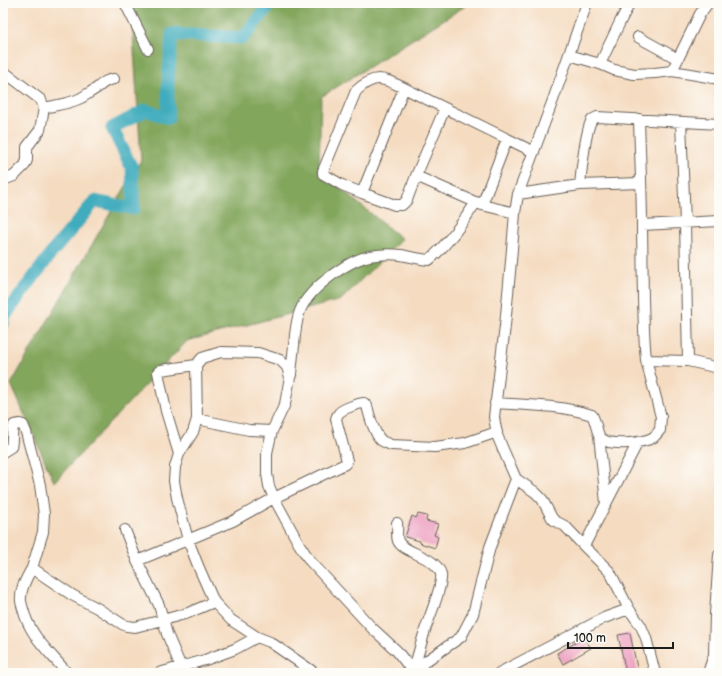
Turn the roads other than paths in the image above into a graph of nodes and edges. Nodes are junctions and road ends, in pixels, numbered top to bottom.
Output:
1 (125, 3) edge
2 (587, 3) edge
3 (630, 3) edge
4 (708, 3) edge
5 (638, 38) dead end
6 (148, 48) dead end
7 (569, 55) junction
8 (678, 59) junction
9 (600, 64) junction
10 (3, 71) edge
11 (672, 71) junction
12 (114, 79) dead end
13 (719, 79) edge
14 (404, 88) junction
15 (44, 108) junction
16 (446, 108) junction
17 (639, 119) junction
18 (681, 122) junction
19 (719, 124) edge
20 (507, 139) junction
21 (534, 152) junction
22 (416, 176) junction
23 (3, 179) edge
24 (641, 184) junction
25 (580, 185) junction
26 (362, 192) junction
27 (518, 194) junction
28 (479, 203) junction
29 (515, 213) junction
30 (719, 221) edge
31 (685, 223) junction
32 (642, 225) junction
33 (646, 360) junction
34 (688, 361) junction
35 (196, 365) junction
36 (719, 368) edge
37 (290, 377) junction
38 (495, 403) junction
39 (197, 419) junction
40 (272, 432) junction
41 (497, 432) junction
42 (599, 435) junction
43 (638, 442) junction
44 (7, 449) edge
45 (180, 454) junction
46 (516, 479) junction
47 (274, 498) junction
48 (606, 504) junction
49 (397, 523) dead end
50 (125, 530) dead end
51 (188, 540) junction
52 (584, 546) junction
53 (719, 555) edge
54 (137, 561) junction
55 (32, 568) junction
56 (214, 602) junction
57 (629, 609) junction
58 (717, 614) edge
59 (163, 620) junction
60 (257, 637) junction
61 (716, 655) edge
62 (181, 667) junction
63 (413, 672) edge
64 (67, 673) edge
65 (159, 673) edge
66 (315, 673) edge
67 (499, 673) edge
68 (655, 673) edge
69 (708, 673) edge

1 - 6 street
2 - 7 street
3 - 9 street
4 - 8 street
5 - 8 street
7 - 9 street
7 - 21 street
8 - 11 street
9 - 11 street
10 - 15 street
11 - 13 street
12 - 15 street
14 - 16 street
14 - 26 street
14 - 26 street
15 - 23 street
16 - 20 street
16 - 22 street
17 - 18 street
17 - 24 street
17 - 25 street
18 - 19 street
18 - 31 street
20 - 21 street
20 - 28 street
21 - 27 street
22 - 26 street
22 - 28 street
24 - 25 street
24 - 32 street
25 - 27 street
27 - 29 street
28 - 29 street
28 - 37 street
29 - 38 street
30 - 31 street
31 - 32 street
31 - 34 street
32 - 33 street
33 - 34 street
33 - 43 street
34 - 36 street
35 - 37 street
35 - 39 street
35 - 45 street
37 - 40 street
38 - 41 street
38 - 42 street
39 - 40 street
39 - 45 street
40 - 47 street
41 - 46 street
41 - 47 street
42 - 43 street
42 - 48 street
43 - 48 street
44 - 55 street
45 - 51 street
46 - 52 street
46 - 63 street
47 - 51 street
47 - 63 street
48 - 52 street
49 - 63 street
50 - 54 street
51 - 54 street
51 - 56 street
52 - 57 street
53 - 58 street
54 - 59 street
55 - 59 street
55 - 64 street
56 - 59 street
56 - 60 street
57 - 67 street
57 - 68 street
58 - 61 street
59 - 62 street
60 - 62 street
60 - 66 street
61 - 69 street
62 - 65 street

